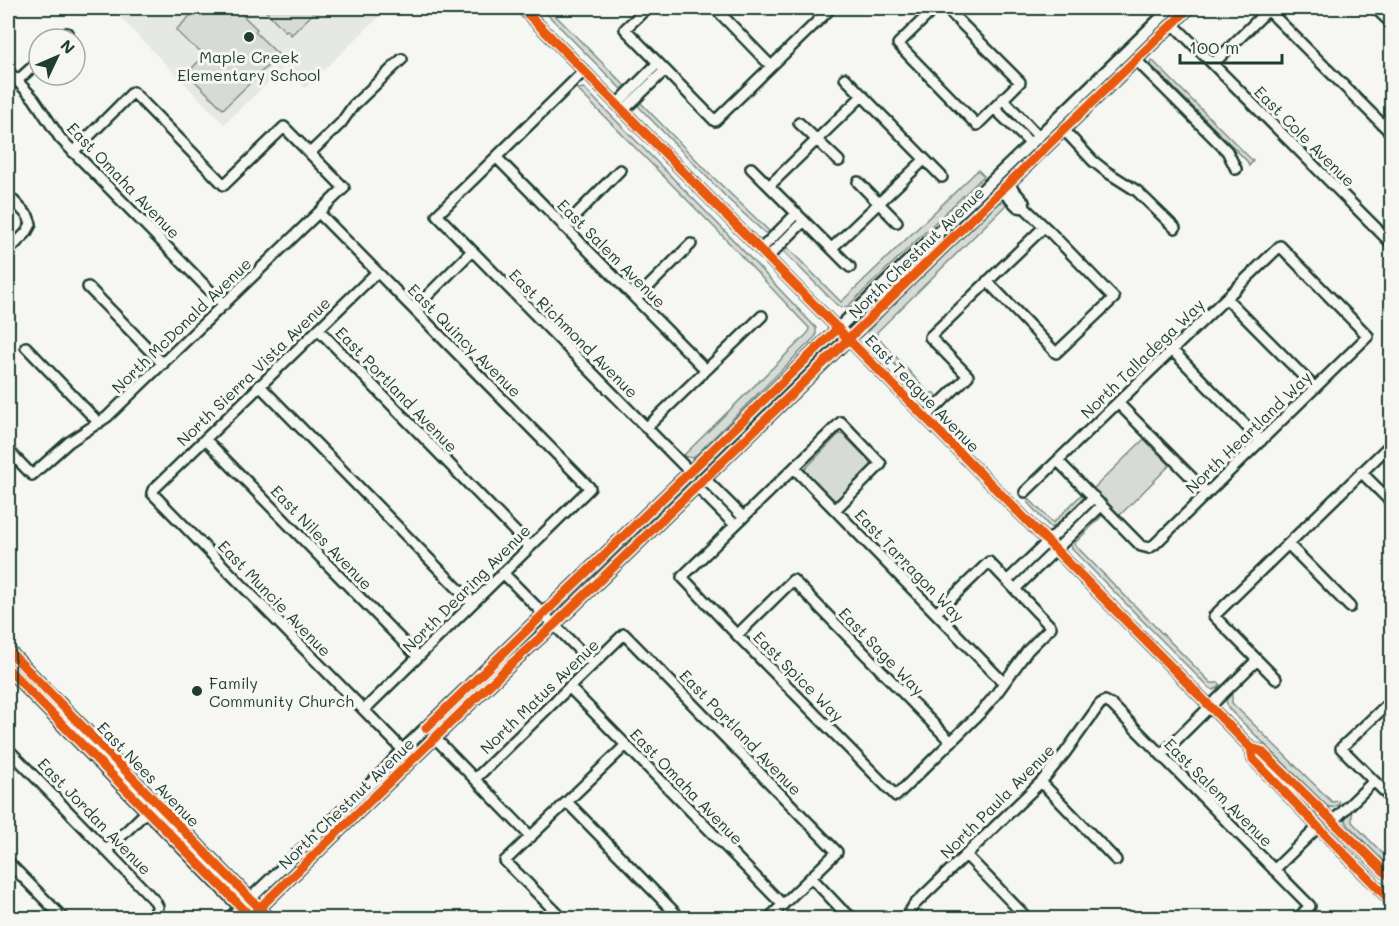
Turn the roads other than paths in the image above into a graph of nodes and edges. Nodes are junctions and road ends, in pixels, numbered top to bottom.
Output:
1 (525, 8) edge
2 (647, 8) edge
3 (715, 8) edge
4 (935, 8) edge
5 (946, 8) edge
6 (1179, 8) edge
7 (1189, 8) edge
8 (1375, 8) edge
9 (826, 9) edge
10 (1269, 9) edge
11 (1164, 10) edge
12 (1172, 23) junction
13 (1392, 24) edge
14 (402, 59) dead end
15 (1135, 59) junction
16 (1213, 64) junction
17 (661, 66) junction
18 (771, 66) junction
19 (8, 71) edge
20 (27, 71) edge
21 (584, 71) junction
22 (844, 78) dead end
23 (17, 81) junction
24 (862, 96) junction
25 (1003, 99) junction
26 (620, 108) junction
27 (994, 108) junction
28 (1017, 114) junction
29 (1009, 122) junction
30 (799, 123) dead end
31 (1064, 130) junction
32 (1392, 135) edge
33 (816, 140) junction
34 (1035, 141) junction
35 (73, 152) junction
36 (310, 153) junction
37 (496, 157) junction
38 (924, 160) junction
39 (839, 161) dead end
40 (752, 168) dead end
41 (1236, 169) dead end
42 (620, 170) dead end
43 (942, 177) dead end
44 (858, 182) dead end
45 (770, 186) junction
46 (1005, 187) junction
47 (8, 195) edge
48 (879, 204) junction
49 (319, 213) junction
50 (796, 213) junction
51 (804, 221) junction
52 (897, 222) dead end
53 (564, 227) junction
54 (1044, 227) junction
55 (782, 228) junction
56 (1175, 228) dead end
57 (790, 235) junction
58 (691, 244) dead end
59 (1392, 244) edge
60 (832, 248) junction
61 (760, 249) junction
62 (472, 251) junction
63 (8, 252) edge
64 (768, 257) junction
65 (850, 267) dead end
66 (377, 272) junction
67 (987, 281) junction
68 (88, 287) dead end
69 (1226, 298) junction
70 (636, 299) junction
71 (224, 305) junction
72 (414, 309) junction
73 (762, 316) dead end
74 (838, 328) junction
75 (318, 329) junction
76 (1368, 336) joint
77 (849, 338) junction
78 (26, 347) dead end
79 (1172, 350) junction
80 (163, 364) junction
81 (706, 370) junction
82 (260, 385) junction
83 (1315, 388) junction
84 (1118, 403) junction
85 (926, 417) junction
86 (99, 423) junction
87 (646, 428) junction
88 (205, 439) junction
89 (1261, 441) junction
90 (1392, 443) edge
91 (8, 450) edge
92 (1058, 460) junction
93 (794, 468) junction
94 (690, 472) junction
95 (1361, 472) junction
96 (700, 482) junction
97 (590, 488) joint
98 (1025, 492) dead end
99 (152, 493) joint
100 (1207, 493) junction
101 (720, 495) junction
102 (1094, 497) junction
103 (712, 502) junction
104 (1392, 502) edge
105 (1102, 505) junction
106 (835, 510) junction
107 (743, 518) junction
108 (1072, 518) junction
109 (735, 525) junction
110 (1080, 526) junction
111 (1048, 541) junction
112 (1288, 543) junction
113 (530, 547) junction
114 (1056, 549) junction
115 (626, 555) junction
116 (1028, 561) junction
117 (1036, 568) junction
118 (503, 573) junction
119 (1007, 581) junction
120 (1014, 589) junction
121 (472, 603) junction
122 (1350, 607) dead end
123 (936, 613) junction
124 (543, 615) junction
125 (554, 625) junction
126 (624, 634) joint
127 (737, 635) junction
128 (8, 650) edge
129 (418, 657) junction
130 (1257, 660) junction
131 (592, 664) junction
132 (8, 669) edge
133 (1276, 679) dead end
134 (1004, 683) junction
135 (569, 687) junction
136 (1392, 700) edge
137 (1105, 701) joint
138 (1210, 706) junction
139 (364, 710) junction
140 (73, 736) junction
141 (435, 738) junction
142 (951, 742) junction
143 (626, 745) junction
144 (8, 748) edge
145 (1251, 748) junction
146 (403, 750) junction
147 (1161, 755) junction
148 (475, 779) junction
149 (392, 780) junction
150 (1374, 780) junction
151 (1041, 782) junction
152 (147, 793) junction
153 (1392, 798) edge
154 (567, 802) junction
155 (147, 811) junction
156 (1333, 821) junction
157 (1318, 827) junction
158 (531, 837) junction
159 (106, 850) junction
160 (966, 855) junction
161 (1116, 860) dead end
162 (8, 862) edge
163 (1274, 870) junction
164 (811, 877) junction
165 (1392, 879) edge
166 (251, 899) junction
167 (1392, 902) edge
168 (783, 905) junction
169 (242, 908) junction
170 (260, 908) junction
171 (63, 918) edge
172 (150, 918) edge
173 (230, 918) edge
174 (250, 918) edge
175 (269, 918) edge
176 (562, 918) edge
177 (680, 918) edge
178 (769, 918) edge
179 (853, 918) edge
180 (906, 918) edge
181 (1027, 918) edge
182 (1298, 918) edge

1 - 21 street, East Teague Avenue
2 - 17 street
3 - 18 street
4 - 27 street
5 - 25 street
6 - 12 main road
7 - 12 main road, North Chestnut Avenue
8 - 13 street
9 - 18 street
10 - 16 street
10 - 32 street
11 - 15 main road
11 - 34 main road, North Chestnut Avenue
12 - 15 main road, North Chestnut Avenue
12 - 16 street, East Cole Avenue
14 - 36 street
15 - 31 main road, North Chestnut Avenue
15 - 41 street
16 - 59 street, East Cole Avenue
17 - 18 street
17 - 26 street
19 - 23 street, East Omaha Avenue
20 - 23 street
21 - 26 street, East Teague Avenue
21 - 37 street
22 - 24 street
23 - 35 street, East Omaha Avenue
24 - 33 street
24 - 38 street
25 - 27 street
25 - 28 street
26 - 61 street, East Teague Avenue
27 - 29 street
28 - 29 street
28 - 34 street
29 - 34 street
30 - 33 street
31 - 46 main road, North Chestnut Avenue
31 - 56 street
33 - 39 street
33 - 45 street
34 - 46 main road
34 - 74 main road, North Chestnut Avenue
35 - 36 street
35 - 71 street, East Omaha Avenue
36 - 49 street, North McDonald Avenue
37 - 53 street, East Salem Avenue
37 - 62 street, East Richmond Avenue
38 - 43 street
38 - 48 street
40 - 45 street
42 - 53 street
44 - 48 street
45 - 50 street
46 - 54 street
46 - 77 main road, North Chestnut Avenue
47 - 63 street
48 - 52 street
48 - 60 street
49 - 66 street, East Quincy Avenue
49 - 71 street, North McDonald Avenue
50 - 51 street
50 - 55 street
51 - 57 street
51 - 60 street
53 - 70 street, East Salem Avenue
54 - 67 street
54 - 67 street
55 - 57 street
55 - 61 street
57 - 64 street
58 - 70 street
60 - 65 street
61 - 64 street, East Teague Avenue
62 - 72 street
62 - 87 street, East Richmond Avenue
64 - 74 street, East Teague Avenue
66 - 72 street, East Quincy Avenue
66 - 75 street, North Sierra Vista Avenue
67 - 85 street
68 - 80 street
69 - 76 street, North Talladega Way
69 - 79 street, North Talladega Way
69 - 83 street
70 - 81 street, East Salem Avenue
71 - 80 street, North McDonald Avenue
72 - 97 street, East Quincy Avenue
73 - 81 street
74 - 77 street, East Teague Avenue
74 - 94 main road, North Chestnut Avenue
75 - 82 street, North Sierra Vista Avenue
75 - 113 street, East Portland Avenue
76 - 83 street, North Heartland Way
77 - 85 street, East Teague Avenue
77 - 96 main road, North Chestnut Avenue
78 - 86 street
79 - 84 street, North Talladega Way
79 - 89 street
80 - 86 street, North McDonald Avenue
81 - 87 street
82 - 88 street, North Sierra Vista Avenue
82 - 121 street
83 - 89 street, North Heartland Way
84 - 92 street, North Talladega Way
84 - 100 street
85 - 111 street, East Teague Avenue
86 - 91 street, North McDonald Avenue
87 - 94 street, East Richmond Avenue
88 - 99 street, North Sierra Vista Avenue
88 - 129 street, East Niles Avenue
89 - 100 street, North Heartland Way
90 - 95 street
92 - 98 street, North Talladega Way
92 - 102 street
93 - 106 street, East Tarragon Way
93 - 106 street
93 - 107 street
94 - 115 main road
94 - 124 main road, North Chestnut Avenue
95 - 104 street
95 - 112 street
96 - 101 street
96 - 103 street
96 - 115 main road, North Chestnut Avenue
97 - 113 street, North Dearing Avenue
99 - 139 street, East Muncie Avenue
100 - 105 street, North Heartland Way
101 - 103 street
101 - 107 street
102 - 105 street
102 - 108 street
103 - 109 street
105 - 110 street
106 - 123 street, East Tarragon Way
107 - 109 street
108 - 110 street
108 - 111 street
109 - 127 street, East Spice Way
110 - 114 street
111 - 114 street, East Teague Avenue
111 - 116 street
112 - 122 street
112 - 130 street
113 - 118 street, North Dearing Avenue
114 - 117 street
114 - 138 street, East Teague Avenue
115 - 125 main road, North Chestnut Avenue
116 - 117 street
116 - 119 street
117 - 120 street
118 - 121 street, North Dearing Avenue
118 - 124 street
119 - 120 street
119 - 123 street
120 - 134 street
121 - 129 street, North Dearing Avenue
123 - 134 street, East Tarragon Way
124 - 125 street
124 - 146 main road, North Chestnut Avenue
125 - 131 street
125 - 141 main road, North Chestnut Avenue
126 - 131 street, North Matus Avenue
126 - 164 street, East Portland Avenue
127 - 142 street, East Spice Way
127 - 142 street, East Sage Way
128 - 152 main road, East Nees Avenue
129 - 139 street, North Dearing Avenue
130 - 133 street
130 - 138 street
131 - 135 street, North Matus Avenue
132 - 140 main road, East Nees Avenue
134 - 142 street
135 - 143 street, East Omaha Avenue
135 - 148 street, North Matus Avenue
136 - 150 street
137 - 147 street, East Salem Avenue
137 - 151 street, North Paula Avenue
138 - 145 street, East Teague Avenue
138 - 147 street
139 - 146 street, East Muncie Avenue
140 - 152 main road
140 - 155 main road, East Nees Avenue
141 - 148 street
141 - 149 main road, North Chestnut Avenue
143 - 154 street
143 - 168 street, East Omaha Avenue
144 - 159 street, East Jordan Avenue
145 - 156 street, East Teague Avenue
145 - 157 street, East Teague Avenue
146 - 149 main road
146 - 166 main road, North Chestnut Avenue
147 - 163 street, East Salem Avenue
148 - 158 street
149 - 170 main road, North Chestnut Avenue
150 - 153 street
150 - 156 street
151 - 160 street, North Paula Avenue
151 - 161 street
152 - 166 main road, East Nees Avenue
154 - 158 street
154 - 177 street
155 - 159 street
155 - 169 main road, East Nees Avenue
156 - 165 street, East Teague Avenue
157 - 163 street
157 - 167 street, East Teague Avenue
158 - 176 street
159 - 172 street, East Jordan Avenue
160 - 180 street, North Paula Avenue
160 - 181 street
162 - 171 street
163 - 182 street, East Salem Avenue
164 - 168 street
164 - 179 street
166 - 169 main road, North Chestnut Avenue
166 - 170 main road, East Nees Avenue
168 - 178 street
169 - 173 main road, North Chestnut Avenue
169 - 174 main road, East Nees Avenue
170 - 174 main road, North Chestnut Avenue
170 - 175 main road, East Nees Avenue

